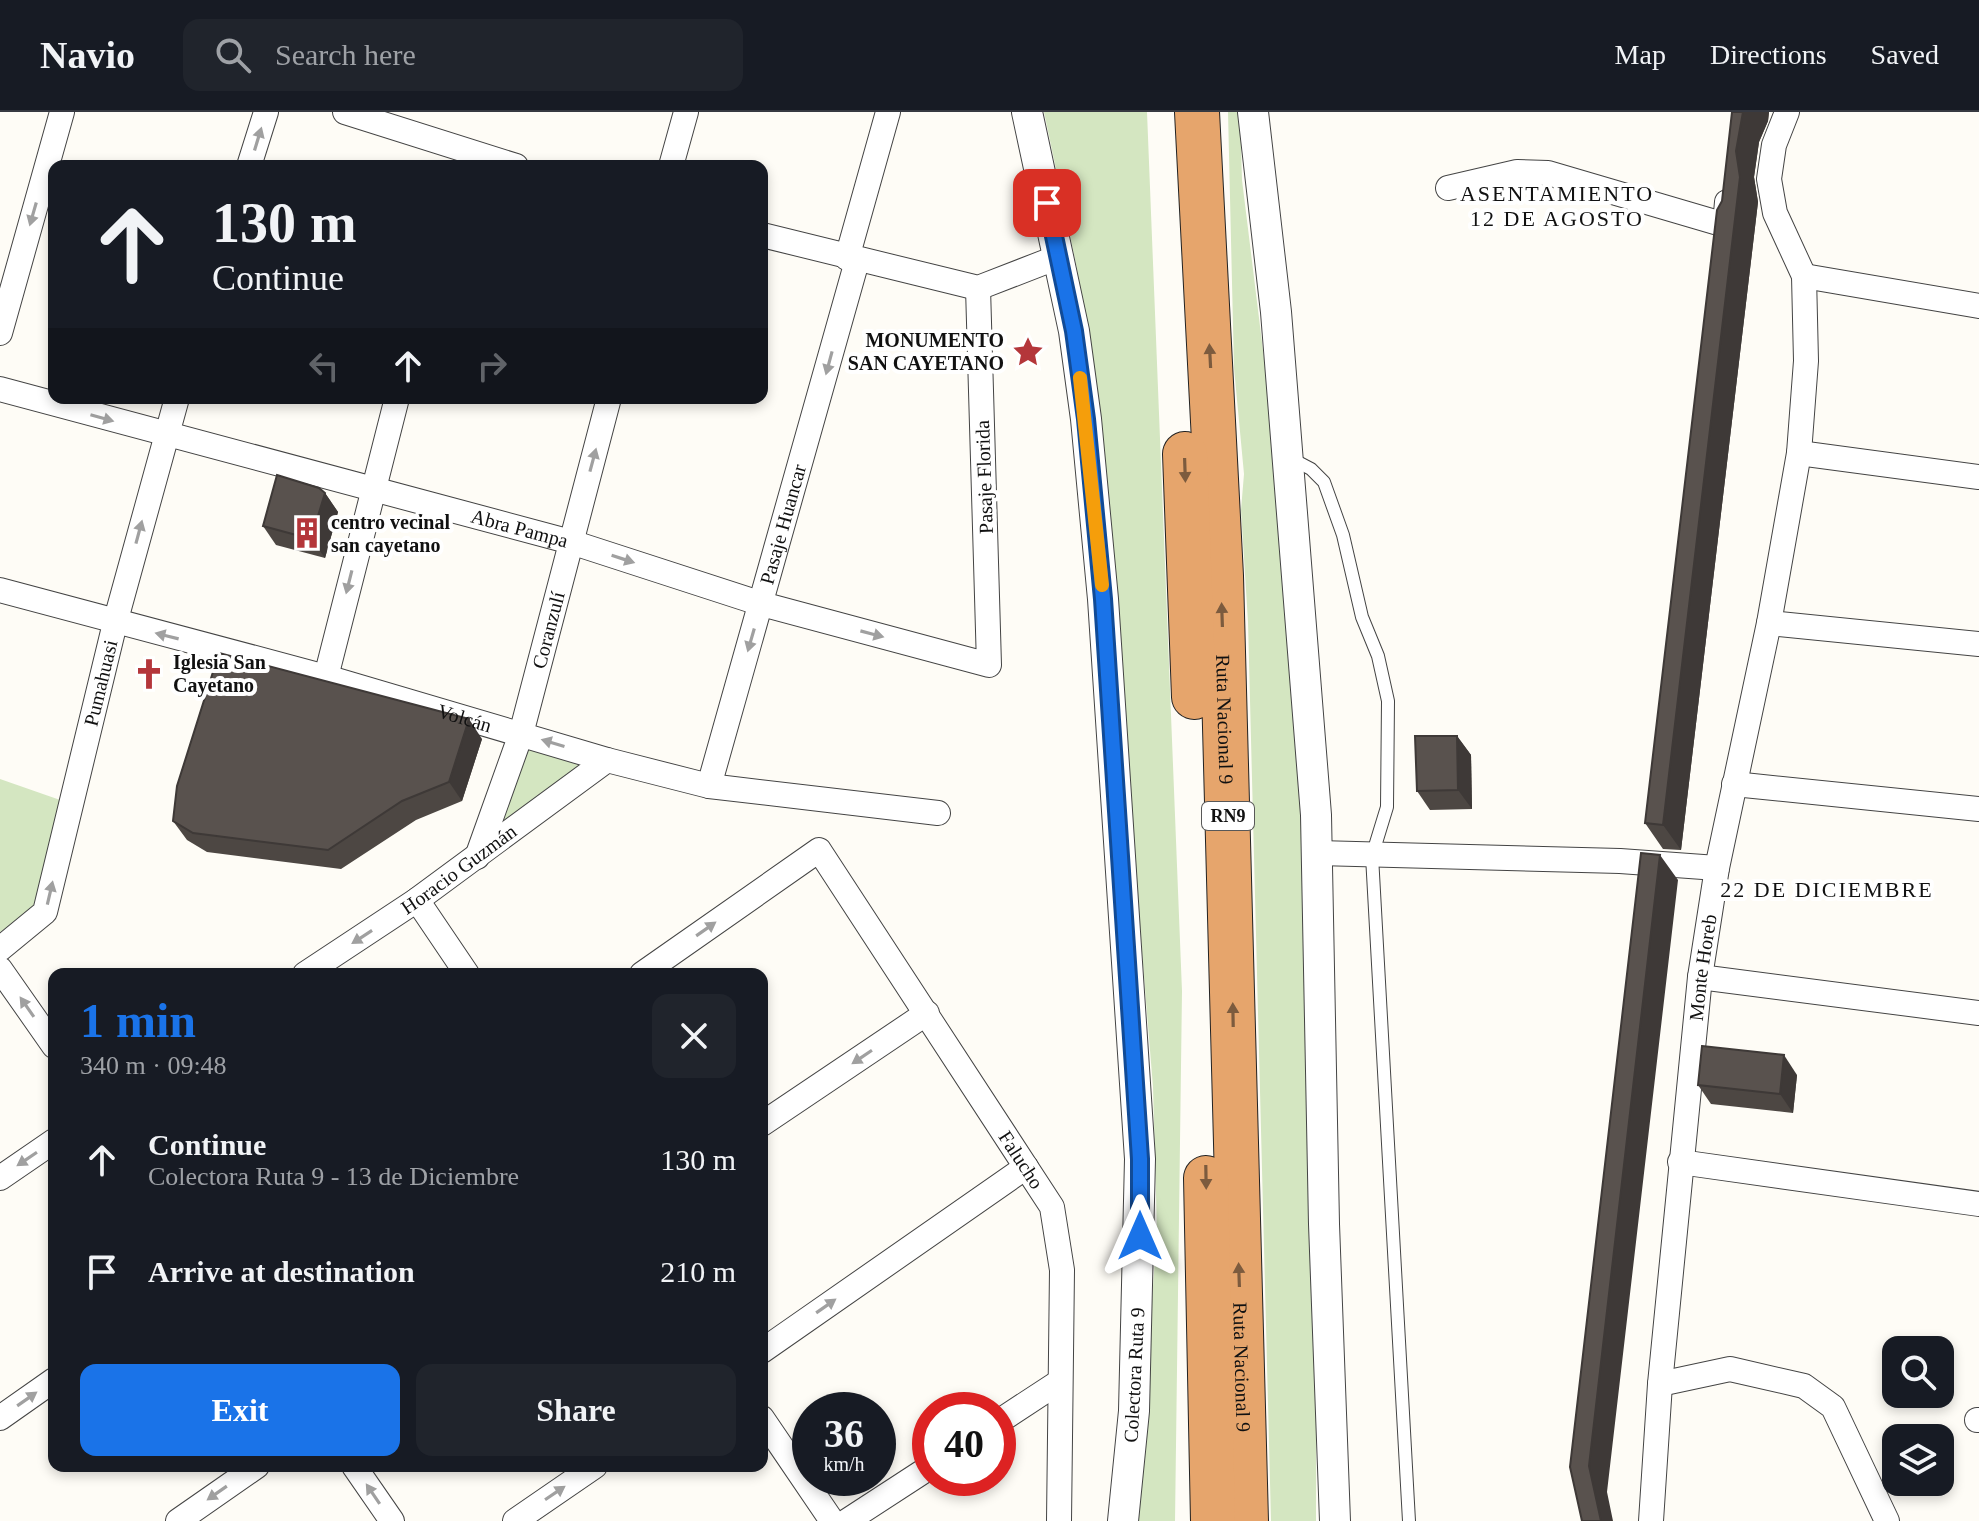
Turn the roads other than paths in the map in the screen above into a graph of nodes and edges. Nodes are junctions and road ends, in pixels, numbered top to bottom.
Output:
1 (62, 112) edge
2 (266, 112) edge
3 (686, 112) edge
4 (888, 112) edge
5 (1027, 112) edge
6 (1167, 112) edge
7 (1197, 112) edge
8 (1253, 112) edge
9 (1787, 112) edge
10 (359, 114) edge
11 (460, 158) edge
12 (49, 160) edge
13 (251, 160) edge
14 (673, 160) edge
15 (48, 162) edge
16 (1728, 183) edge
17 (1448, 188) dead end
18 (768, 237) edge
19 (1058, 257) junction
20 (852, 259) junction
21 (1804, 276) junction
22 (978, 288) junction
23 (1979, 306) edge
24 (0, 333) edge
25 (0, 389) edge
26 (48, 403) edge
27 (53, 404) edge
28 (175, 404) edge
29 (395, 404) edge
30 (607, 404) edge
31 (165, 436) junction
32 (1799, 453) junction
33 (1287, 457) junction
34 (1979, 477) edge
35 (372, 490) junction
36 (571, 542) junction
37 (0, 590) edge
38 (762, 604) junction
39 (115, 623) junction
40 (1769, 623) junction
41 (1979, 644) edge
42 (989, 665) joint
43 (326, 677) junction
44 (521, 734) junction
45 (607, 760) junction
46 (1734, 784) junction
47 (709, 786) junction
48 (1979, 809) edge
49 (938, 813) dead end
50 (1318, 853) junction
51 (1372, 856) junction
52 (477, 857) junction
53 (1717, 868) junction
54 (417, 900) junction
55 (0, 949) edge
56 (314, 968) edge
57 (463, 968) edge
58 (651, 968) edge
59 (0, 969) edge
60 (1700, 977) junction
61 (927, 1013) junction
62 (1979, 1013) edge
63 (48, 1037) edge
64 (768, 1120) edge
65 (48, 1145) edge
66 (1680, 1162) junction
67 (1026, 1167) junction
68 (0, 1178) edge
69 (1979, 1204) edge
70 (768, 1347) edge
71 (1243, 1367) junction
72 (1059, 1382) junction
73 (48, 1384) edge
74 (1660, 1384) junction
75 (1210, 1398) junction
76 (1016, 1410) edge
77 (0, 1418) edge
78 (768, 1427) edge
79 (248, 1472) edge
80 (358, 1472) edge
81 (586, 1472) edge
82 (912, 1479) edge
83 (178, 1521) edge
84 (392, 1521) edge
85 (515, 1521) edge
86 (832, 1521) edge
87 (847, 1521) edge
88 (1059, 1521) edge
89 (1123, 1521) edge
90 (1199, 1521) edge
91 (1213, 1521) edge
92 (1246, 1521) edge
93 (1260, 1521) edge
94 (1335, 1521) edge
95 (1409, 1521) edge
96 (1651, 1521) edge
97 (1887, 1521) edge

1 -> 12 street
13 -> 2 street
3 - 14 street
4 - 20 street, Pasaje Huancar
5 - 19 street, Colectora Ruta 9
6 -> 75 highway, Ruta Nacional 9 / RN9
71 -> 7 highway, Ruta Nacional 9 / RN9
8 - 33 street
9 - 21 street
10 - 11 street
15 -> 24 street
16 - 17 street
18 - 20 street
19 - 22 street
19 - 89 street, Colectora Ruta 9
20 - 22 street
20 -> 38 street, Pasaje Huancar
21 - 23 street
21 - 32 street, Monte Horeb
22 - 42 street, Pasaje Florida
25 -> 26 street, Abra Pampa
27 -> 31 street, Abra Pampa
28 - 31 street, Pumahuasi
29 - 35 street
36 -> 30 street, Coranzulí
31 - 35 street, Abra Pampa
39 -> 31 street, Pumahuasi
32 - 34 street
32 - 40 street, Monte Horeb
33 - 50 street
33 - 51 lane
35 - 36 street, Abra Pampa
35 -> 43 street
36 -> 38 street, Abra Pampa
36 - 44 street, Coranzulí
37 - 39 street, Volcán
38 -> 42 street, Abra Pampa
38 -> 47 street, Pasaje Huancar
43 -> 39 street, Volcán
55 -> 39 street, Pumahuasi
40 - 41 street
40 - 46 street, Monte Horeb
43 - 44 street, Volcán
45 -> 44 street, Volcán
44 - 52 street, Coranzulí
45 - 47 street, Volcán
45 - 52 street, Horacio Guzmán
46 - 48 street
46 - 53 street, Monte Horeb
47 - 49 street, Volcán
50 - 51 street
50 - 94 street
51 - 53 street
51 - 95 lane
52 - 54 street, Horacio Guzmán
53 - 60 street, Monte Horeb
54 -> 56 street, Horacio Guzmán
54 - 57 street
58 -> 61 street, Falucho
63 -> 59 street
60 - 62 street
60 - 66 street, Monte Horeb
61 -> 64 street
61 - 67 street, Falucho
65 -> 68 street
66 - 69 street
66 - 74 street, Monte Horeb
70 -> 67 street
67 - 72 street, Falucho
71 - 92 highway, Ruta Nacional 9 / RN9
71 - 93 highway
72 - 76 street
72 - 88 street, Falucho
77 -> 73 street
74 - 96 street, Monte Horeb
74 - 97 street
75 - 90 highway
75 - 91 highway, Ruta Nacional 9 / RN9
78 - 86 street
79 -> 83 street
84 -> 80 street
85 -> 81 street
82 - 87 street

